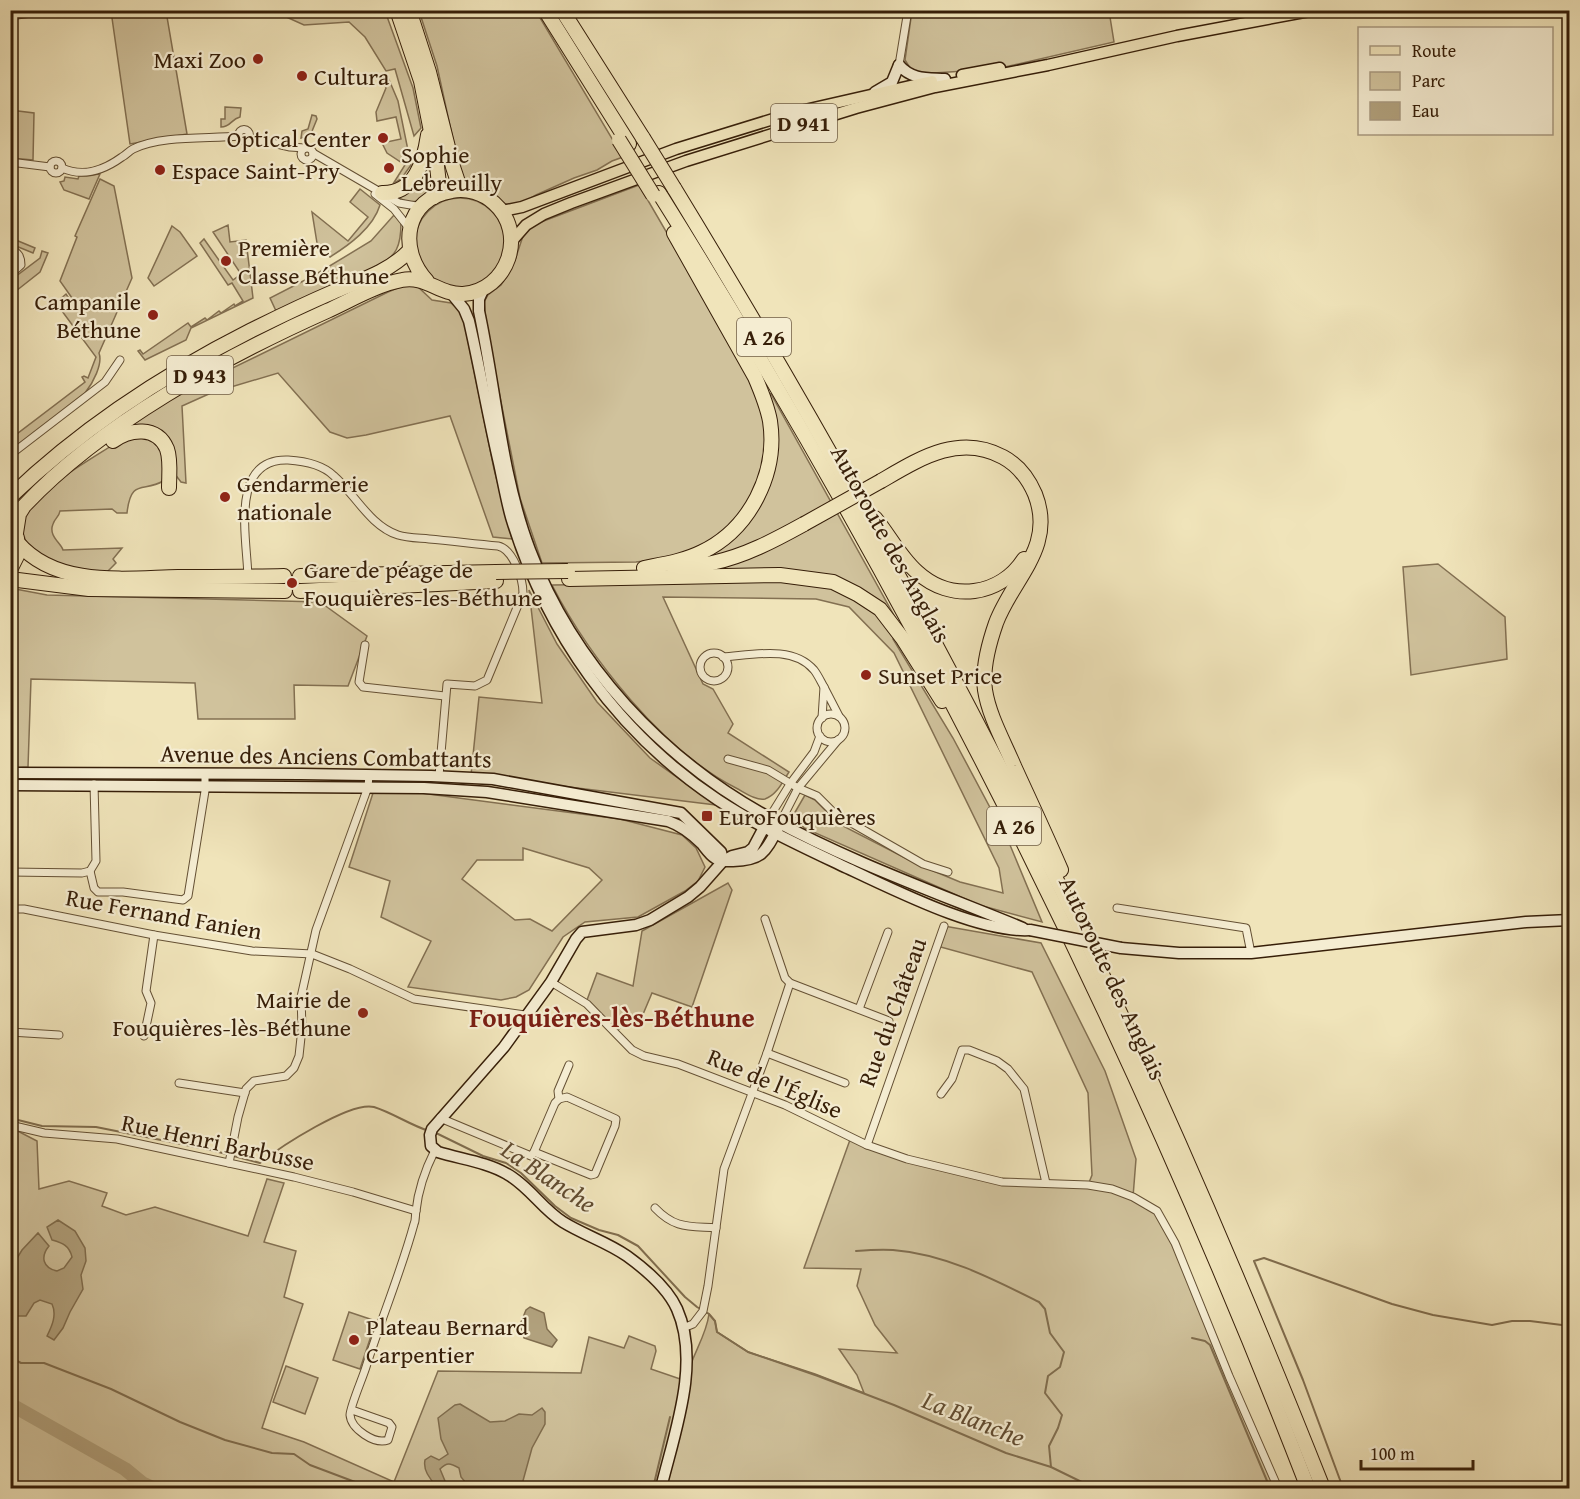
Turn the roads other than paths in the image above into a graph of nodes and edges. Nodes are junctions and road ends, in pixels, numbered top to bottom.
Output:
1 (397, 10) edge
2 (410, 10) edge
3 (544, 10) edge
4 (562, 10) edge
5 (908, 10) edge
6 (1315, 10) edge
7 (31, 13) dead end
8 (10, 16) edge
9 (1113, 50) junction
10 (899, 65) junction
11 (945, 79) junction
12 (869, 95) junction
13 (430, 124) junction
14 (303, 152) junction
15 (313, 155) junction
16 (10, 162) edge
17 (368, 185) junction
18 (464, 190) junction
19 (382, 193) junction
20 (656, 194) junction
21 (434, 197) junction
22 (422, 207) junction
23 (502, 211) junction
24 (410, 229) junction
25 (512, 241) junction
26 (10, 249) edge
27 (409, 251) junction
28 (10, 275) edge
29 (427, 281) junction
30 (484, 288) junction
31 (451, 293) junction
32 (120, 360) dead end
33 (10, 455) edge
34 (70, 464) junction
35 (882, 483) junction
36 (169, 488) dead end
37 (850, 488) junction
38 (10, 497) edge
39 (15, 533) edge
40 (10, 570) edge
41 (646, 573) junction
42 (284, 576) dead end
43 (300, 576) dead end
44 (248, 577) junction
45 (496, 577) junction
46 (10, 579) edge
47 (285, 591) dead end
48 (300, 591) dead end
49 (364, 645) dead end
50 (723, 657) junction
51 (824, 687) junction
52 (445, 696) junction
53 (839, 716) junction
54 (822, 718) junction
55 (820, 736) junction
56 (838, 740) junction
57 (728, 759) dead end
58 (10, 773) edge
59 (369, 775) junction
60 (439, 776) junction
61 (205, 780) junction
62 (94, 784) junction
63 (790, 784) junction
64 (10, 785) edge
65 (368, 787) junction
66 (798, 788) junction
67 (996, 790) junction
68 (767, 823) junction
69 (778, 828) junction
70 (723, 861) junction
71 (90, 871) junction
72 (10, 872) edge
73 (948, 872) dead end
74 (1117, 908) dead end
75 (10, 909) edge
76 (765, 919) dead end
77 (1569, 920) edge
78 (944, 926) dead end
79 (888, 932) dead end
80 (154, 935) junction
81 (1251, 953) junction
82 (312, 954) junction
83 (1097, 964) junction
84 (551, 982) junction
85 (790, 983) junction
86 (859, 1009) junction
87 (525, 1015) junction
88 (889, 1021) dead end
89 (10, 1032) edge
90 (59, 1035) dead end
91 (144, 1036) dead end
92 (767, 1053) junction
93 (569, 1065) dead end
94 (179, 1083) dead end
95 (845, 1083) dead end
96 (752, 1092) junction
97 (244, 1093) junction
98 (941, 1094) dead end
99 (559, 1099) junction
100 (441, 1118) junction
101 (10, 1125) edge
102 (867, 1145) junction
103 (435, 1150) junction
104 (534, 1152) junction
105 (231, 1158) junction
106 (1046, 1183) junction
107 (655, 1208) dead end
108 (416, 1211) junction
109 (716, 1228) junction
110 (683, 1328) junction
111 (351, 1410) junction
112 (661, 1488) edge
113 (1278, 1488) edge
114 (1308, 1488) edge
115 (1323, 1488) edge

1 - 13 highway
2 - 18 highway
3 - 20 highway, Autoroute des Anglais / A 26
4 - 37 highway, Autoroute des Anglais / A 26, bridge
5 - 10 street
6 - 9 main road, D 941
7 - 8 street
9 - 11 main road, D 941
9 - 25 main road, D 941
10 - 11 street
10 - 12 street
11 - 12 main road, D 941
12 - 23 main road, D 941
13 - 19 highway
13 - 21 highway
14 - 15 street
14 - 15 street
14 - 16 street
15 - 17 street
17 - 19 street
17 - 24 street
18 - 21 highway
18 - 23 highway
19 - 22 street
20 - 41 highway
20 - 67 highway, Autoroute des Anglais / A 26
21 - 22 highway
22 - 24 highway
23 - 25 highway
24 - 27 highway
25 - 30 highway
26 - 28 street
27 - 29 highway
27 - 38 highway, D 943
29 - 31 highway
29 - 34 highway, D 943
30 - 31 highway
30 - 68 street
31 - 68 street
32 - 33 street
34 - 36 highway
34 - 39 highway, D 943
35 - 37 highway
35 - 41 highway
35 - 83 highway
37 - 83 highway, Autoroute des Anglais / A 26
39 - 40 highway
39 - 44 highway
41 - 45 highway
41 - 67 highway
42 - 44 highway
43 - 45 highway
44 - 52 street
45 - 48 highway
46 - 47 highway
49 - 52 street
50 - 50 street
50 - 51 street
51 - 53 street
51 - 54 street
52 - 60 street
53 - 54 street
53 - 56 street
54 - 55 street
55 - 56 street
55 - 63 street
56 - 66 street
57 - 63 street
58 - 61 street, Avenue des Anciens Combattants
59 - 60 street, Avenue des Anciens Combattants
59 - 61 street, Avenue des Anciens Combattants
59 - 65 street
60 - 70 street, Avenue des Anciens Combattants
61 - 62 street, Avenue des Anciens Combattants
61 - 65 street, Avenue des Anciens Combattants
61 - 71 street
62 - 64 street, Avenue des Anciens Combattants
62 - 71 street
63 - 66 street
63 - 68 street
65 - 70 street, Avenue des Anciens Combattants
65 - 82 street
66 - 69 street
66 - 73 street
67 - 114 highway, Autoroute des Anglais / A 26
68 - 69 street
68 - 70 street
69 - 70 street
69 - 81 street, bridge
70 - 84 street
71 - 72 street
74 - 81 street
75 - 80 street, Rue Fernand Fanien
76 - 85 street
77 - 81 street
78 - 102 street, Rue du Château
79 - 86 street
80 - 82 street, Rue Fernand Fanien
80 - 91 street
82 - 87 street, Rue Fernand Fanien
82 - 97 street
83 - 115 highway, Autoroute des Anglais / A 26
84 - 87 street
84 - 96 street, Rue de l'Église
85 - 86 street
85 - 92 street
86 - 88 street
87 - 100 street
89 - 90 street
92 - 95 street
92 - 96 street
93 - 99 street
94 - 97 street
96 - 102 street, Rue de l'Église
96 - 109 street
97 - 105 street
98 - 106 street
99 - 104 street
99 - 104 street
100 - 103 street
100 - 104 street
101 - 105 street, Rue Henri Barbusse
102 - 106 street, Rue de l'Église
103 - 108 street
103 - 110 street
105 - 108 street, Rue Henri Barbusse
106 - 113 street, Rue de l'Église
107 - 109 street
108 - 111 street
109 - 110 street
110 - 112 street
111 - 111 street

